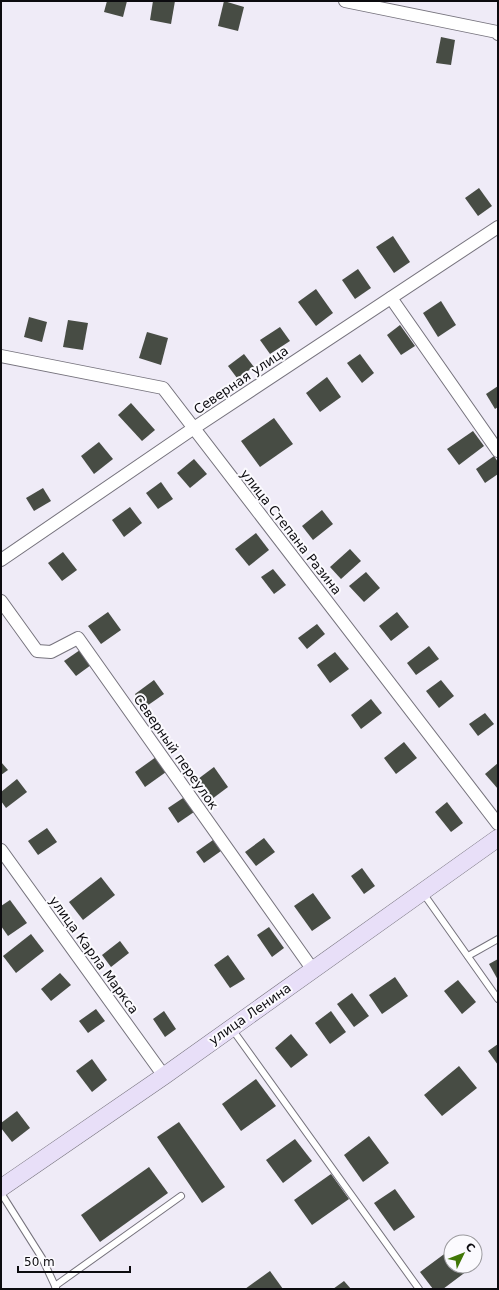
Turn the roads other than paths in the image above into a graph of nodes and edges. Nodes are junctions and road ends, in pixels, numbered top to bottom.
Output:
1 (345, 1) edge
2 (498, 34) edge
3 (498, 227) edge
4 (391, 298) junction
5 (1, 356) edge
6 (194, 428) junction
7 (498, 451) edge
8 (1, 560) edge
9 (1, 601) edge
10 (498, 824) edge
11 (498, 838) edge
12 (1, 850) edge
13 (422, 892) junction
14 (498, 940) edge
15 (468, 956) junction
16 (313, 970) junction
17 (498, 999) edge
18 (231, 1028) junction
19 (164, 1076) junction
20 (1, 1188) edge
21 (1, 1193) edge
22 (181, 1196) dead end
23 (56, 1288) edge
24 (419, 1289) edge

1 - 2 street
3 - 4 street, Северная улица
4 - 6 street, Северная улица
4 - 7 street
5 - 6 street, улица Степана Разина
6 - 8 street, Северная улица
6 - 10 street, улица Степана Разина
9 - 16 street, Северный переулок
11 - 13 main road, улица Ленина
12 - 19 street, улица Карла Маркса
13 - 15 lane
13 - 16 main road, улица Ленина
14 - 15 lane
15 - 17 lane
16 - 18 main road, улица Ленина
18 - 19 main road, улица Ленина
18 - 24 lane
19 - 20 main road, улица Ленина
21 - 23 lane
22 - 23 lane

